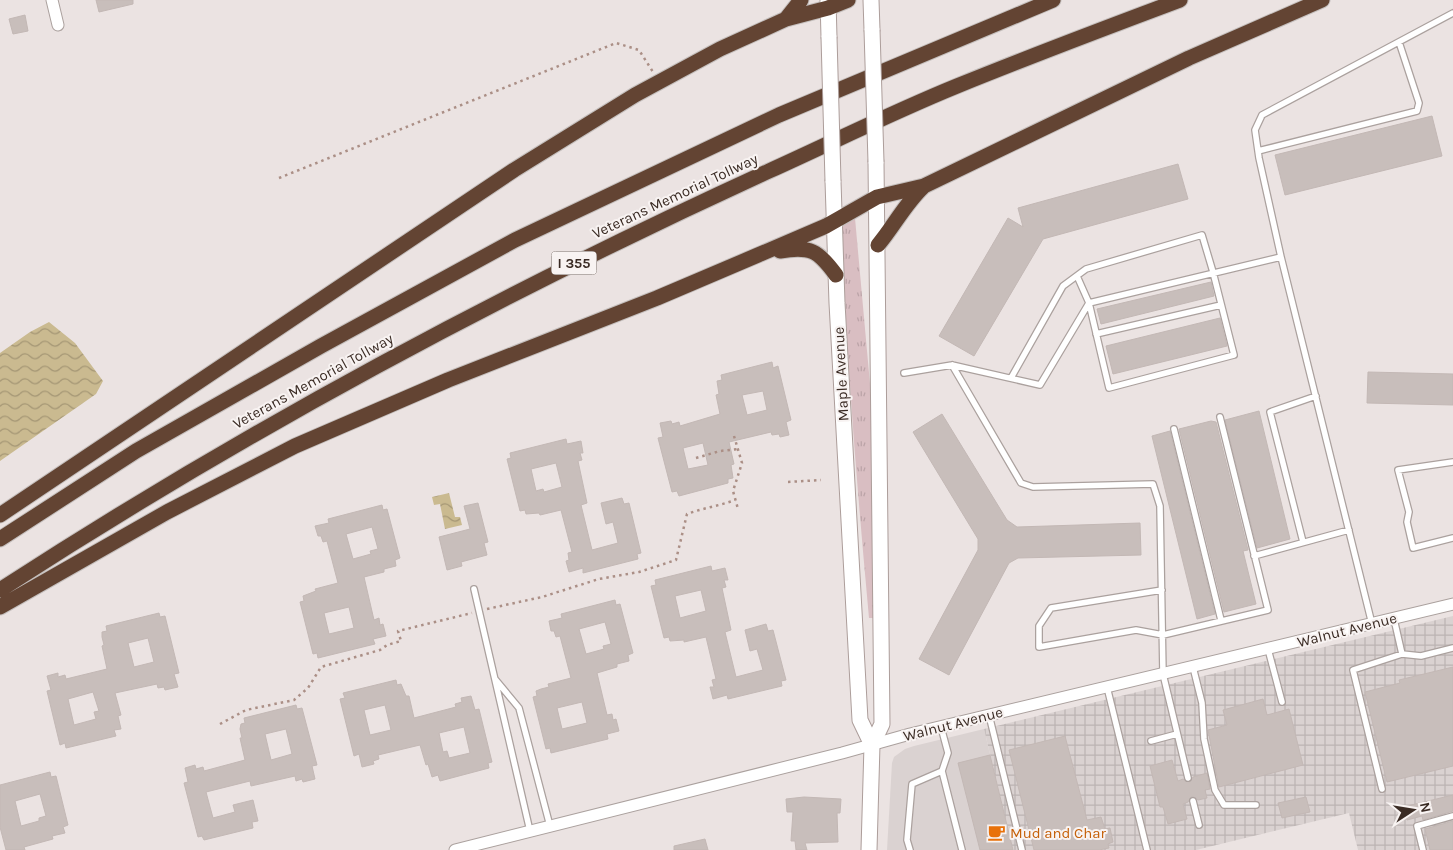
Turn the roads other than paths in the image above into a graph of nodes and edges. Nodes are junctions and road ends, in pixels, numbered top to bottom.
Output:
1 (52, 0) edge
2 (800, 0) edge
3 (848, 0) edge
4 (871, 0) edge
5 (1052, 0) edge
6 (1180, 0) edge
7 (1322, 0) edge
8 (828, 4) edge
9 (1453, 13) edge
10 (786, 19) junction
11 (58, 25) dead end
12 (1399, 42) junction
13 (1258, 151) junction
14 (924, 186) junction
15 (877, 197) junction
16 (834, 220) junction
17 (878, 244) junction
18 (758, 255) junction
19 (1281, 257) junction
20 (1214, 272) junction
21 (836, 275) junction
22 (1077, 276) junction
23 (1088, 303) junction
24 (1221, 305) junction
25 (1096, 334) junction
26 (952, 365) junction
27 (904, 373) dead end
28 (1011, 378) junction
29 (1316, 396) junction
30 (1220, 417) dead end
31 (1174, 429) dead end
32 (1453, 462) edge
33 (0, 515) edge
34 (1349, 530) junction
35 (1453, 538) edge
36 (0, 539) edge
37 (1303, 542) junction
38 (1254, 556) junction
39 (474, 589) dead end
40 (0, 590) edge
41 (1162, 590) junction
42 (1453, 604) edge
43 (0, 607) edge
44 (1394, 619) junction
45 (1221, 620) junction
46 (1372, 624) junction
47 (1163, 634) junction
48 (1453, 648) edge
49 (1268, 649) junction
50 (1402, 654) junction
51 (1193, 667) junction
52 (1163, 674) junction
53 (493, 677) junction
54 (1107, 687) junction
55 (1282, 702) dead end
56 (988, 715) junction
57 (941, 727) junction
58 (1177, 734) junction
59 (1151, 741) dead end
60 (872, 745) junction
61 (942, 771) junction
62 (1188, 778) dead end
63 (1382, 789) dead end
64 (1193, 801) dead end
65 (1256, 805) dead end
66 (1453, 816) edge
67 (1199, 825) dead end
68 (550, 826) junction
69 (530, 831) junction
70 (455, 850) edge
71 (869, 850) edge
72 (910, 850) edge
73 (962, 850) edge
74 (1022, 850) edge
75 (1147, 850) edge
76 (1423, 850) edge

1 - 11 street
2 - 10 highway
3 - 8 highway
4 - 15 main road, Maple Avenue, bridge
5 - 36 highway, Veterans Memorial Tollway
6 - 40 highway, Veterans Memorial Tollway / I 355
7 - 14 highway
8 - 10 highway
8 - 16 main road, Maple Avenue, bridge
9 - 12 lane
10 - 33 highway
12 - 13 lane
12 - 13 lane
13 - 19 lane
14 - 15 highway
14 - 17 highway
15 - 16 highway
15 - 17 main road, Maple Avenue
16 - 18 highway
16 - 21 main road, Maple Avenue
17 - 60 main road, Maple Avenue
18 - 21 highway
18 - 43 highway
19 - 20 lane
19 - 29 lane
20 - 22 lane
20 - 23 lane
20 - 24 lane
21 - 60 main road, Maple Avenue
22 - 23 lane
22 - 28 lane
23 - 25 lane
23 - 28 lane
24 - 25 lane
24 - 25 lane
26 - 27 lane
26 - 28 lane
26 - 41 lane
29 - 34 lane
29 - 37 lane
30 - 38 lane
31 - 45 lane
32 - 35 lane
34 - 37 lane
34 - 46 lane
37 - 38 lane
38 - 45 lane
39 - 53 lane
41 - 47 lane
41 - 47 lane
42 - 44 street, Walnut Avenue
44 - 46 street, Walnut Avenue
44 - 50 lane
45 - 47 lane
46 - 49 street, Walnut Avenue
47 - 52 lane
48 - 50 lane
49 - 51 street, Walnut Avenue
49 - 55 lane
50 - 63 lane
51 - 52 street, Walnut Avenue
51 - 65 lane
52 - 54 street, Walnut Avenue
52 - 58 lane
53 - 68 lane
53 - 69 lane
54 - 56 street, Walnut Avenue
54 - 75 lane
56 - 57 street, Walnut Avenue
56 - 74 lane
57 - 60 street, Walnut Avenue
57 - 61 lane
58 - 59 lane
58 - 62 lane
60 - 68 street, Walnut Avenue
60 - 71 main road, Maple Avenue
61 - 72 lane
61 - 73 lane
64 - 67 lane
66 - 76 lane
68 - 69 street, Walnut Avenue
69 - 70 street, Walnut Avenue

